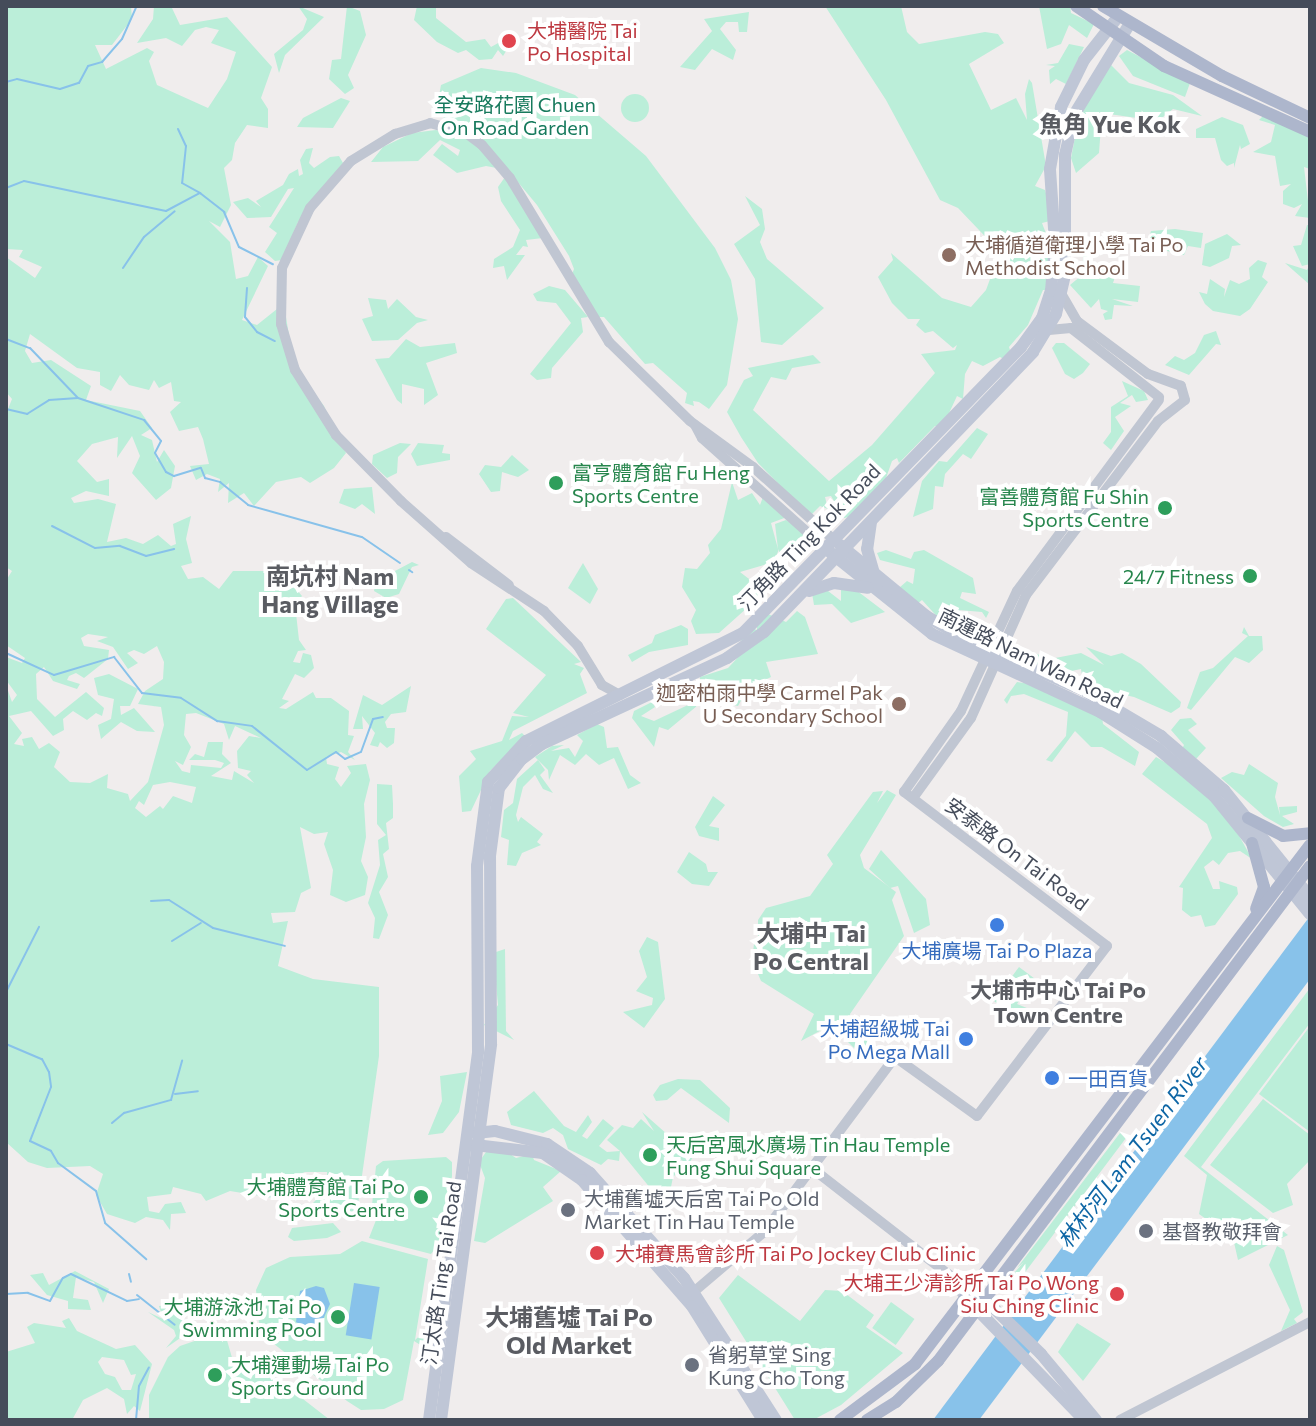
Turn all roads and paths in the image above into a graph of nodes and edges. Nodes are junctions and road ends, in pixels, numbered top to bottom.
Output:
1 (1076, 6) edge
2 (1103, 6) edge
3 (1124, 21) junction
4 (1106, 29) junction
5 (1119, 38) junction
6 (1310, 118) edge
7 (1310, 132) edge
8 (1062, 295) junction
9 (1049, 330) junction
10 (1166, 384) junction
11 (1159, 399) junction
12 (1169, 409) junction
13 (872, 519) junction
14 (835, 549) junction
15 (876, 577) junction
16 (875, 591) junction
17 (806, 592) junction
18 (991, 658) junction
19 (598, 679) junction
20 (620, 695) junction
21 (591, 708) junction
22 (1248, 818) junction
23 (1310, 833) edge
24 (1252, 843) junction
25 (1310, 845) edge
26 (1310, 866) edge
27 (1297, 887) edge
28 (1310, 914) edge
29 (1247, 927) junction
30 (475, 1139) junction
31 (813, 1169) junction
32 (690, 1296) junction
33 (979, 1302) junction
34 (1310, 1322) edge
35 (1037, 1359) junction
36 (429, 1420) edge
37 (441, 1420) edge
38 (763, 1420) edge
39 (776, 1420) edge
40 (840, 1420) edge
41 (867, 1420) edge
42 (1084, 1420) edge
43 (1096, 1420) edge
44 (1120, 1420) edge

1 - 4 main road
2 - 3 main road
3 - 4 main road, 汀角路 Ting Kok Road
3 - 5 main road, 汀角路 Ting Kok Road
3 - 6 main road
4 - 5 main road
4 - 14 main road, 汀角路 Ting Kok Road
5 - 7 main road
5 - 8 main road, 汀角路 Ting Kok Road
8 - 9 main road, 汀角路 Ting Kok Road
8 - 10 street
9 - 11 street
9 - 13 main road, 汀角路 Ting Kok Road
10 - 11 street
10 - 12 street
11 - 12 street
11 - 18 street
12 - 18 street
13 - 14 main road, 汀角路 Ting Kok Road
13 - 15 main road
14 - 15 main road, 南運路 Nam Wan Road
14 - 16 main road, 南運路 Nam Wan Road
14 - 17 main road, 汀角路 Ting Kok Road
14 - 19 street
14 - 20 main road, 汀角路 Ting Kok Road
15 - 18 main road, 南運路 Nam Wan Road
16 - 17 main road
16 - 18 main road, 南運路 Nam Wan Road
17 - 30 main road, 汀角路 Ting Kok Road
18 - 22 main road, 南運路 Nam Wan Road
18 - 24 main road, 南運路 Nam Wan Road
18 - 31 street, 安泰路 On Tai Road
19 - 20 street
19 - 21 street
20 - 21 main road, 汀角路 Ting Kok Road
21 - 30 main road, 汀角路 Ting Kok Road
22 - 23 main road
22 - 27 main road, 南運路 Nam Wan Road
24 - 27 main road, 南運路 Nam Wan Road
24 - 29 main road
25 - 27 main road
26 - 27 main road
27 - 28 main road, 南運路 Nam Wan Road
27 - 29 main road
27 - 33 main road
29 - 33 main road
30 - 32 main road
30 - 36 main road, 汀太路 Ting Tai Road
30 - 37 main road, 汀太路 Ting Tai Road
31 - 32 street
31 - 33 street
32 - 38 main road
32 - 39 main road
33 - 35 main road
33 - 40 main road
33 - 41 main road
34 - 44 street
35 - 42 main road
35 - 43 main road

